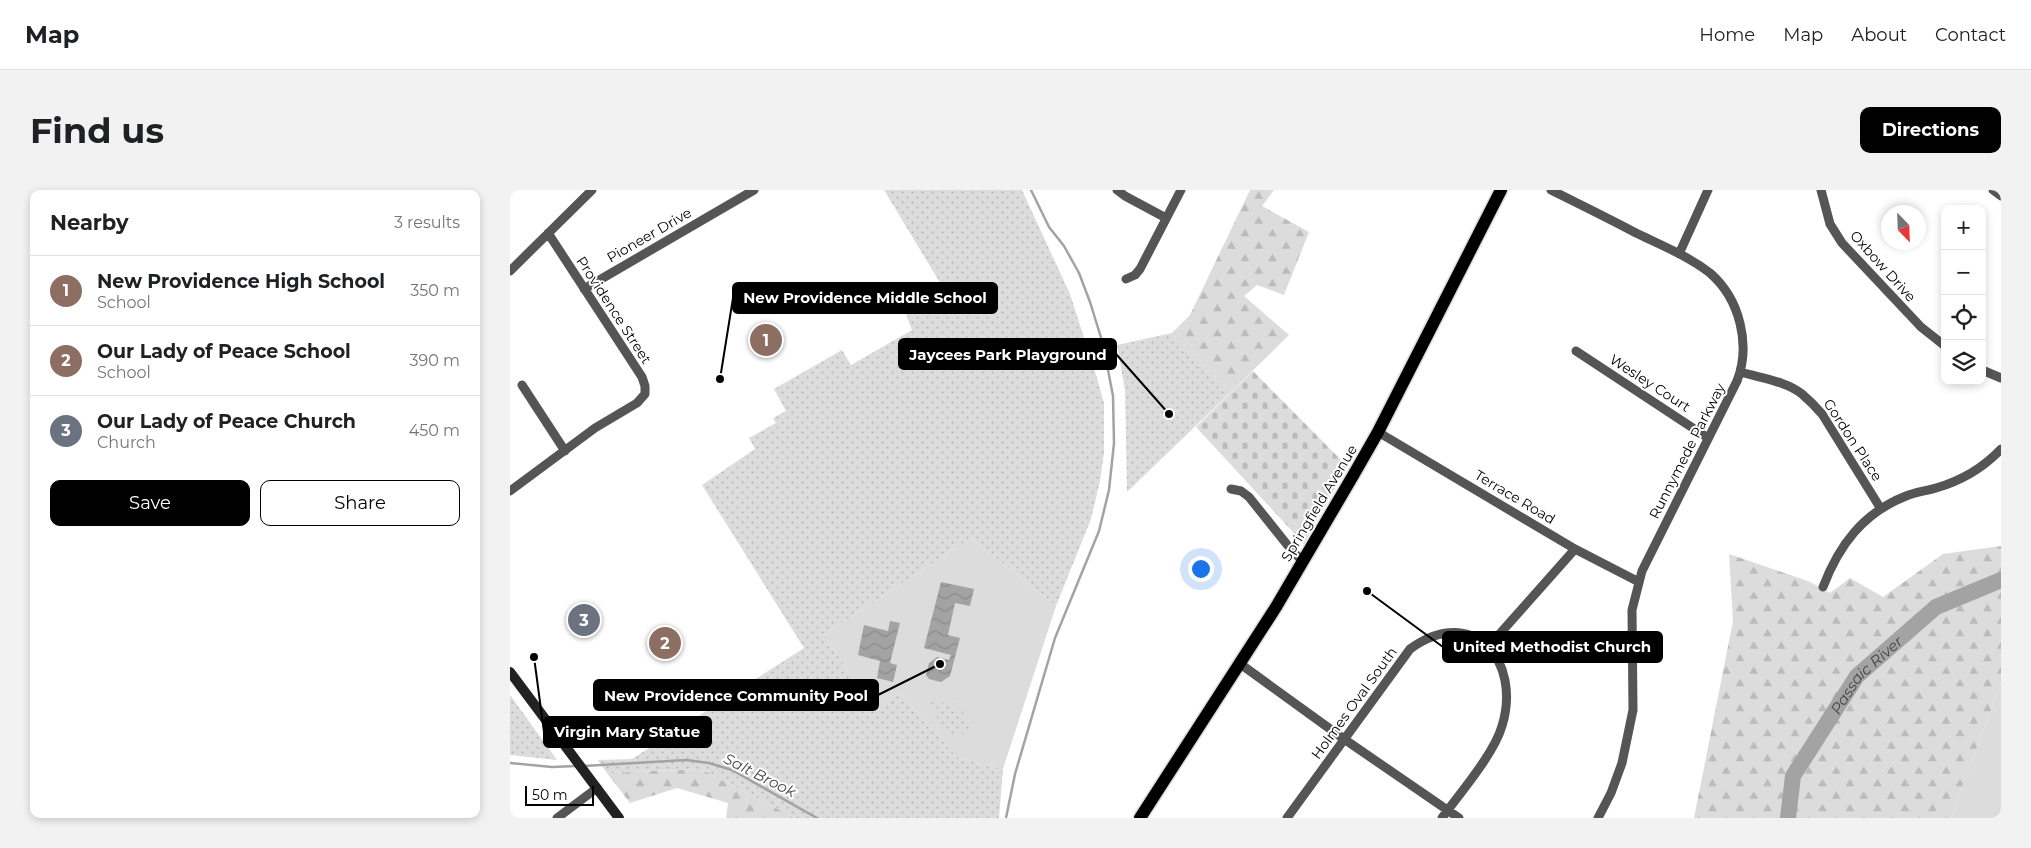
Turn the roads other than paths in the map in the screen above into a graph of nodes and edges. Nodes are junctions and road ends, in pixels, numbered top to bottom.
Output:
1 (592, 190) edge
2 (754, 190) edge
3 (1117, 190) edge
4 (1181, 190) edge
5 (1501, 190) edge
6 (1551, 190) edge
7 (1708, 190) edge
8 (1821, 190) edge
9 (1993, 190) edge
10 (2001, 196) edge
11 (1166, 218) junction
12 (548, 234) junction
13 (1679, 254) junction
14 (510, 271) edge
15 (1126, 279) dead end
16 (584, 289) junction
17 (1941, 343) edge
18 (1576, 351) dead end
19 (1741, 372) junction
20 (1986, 372) edge
21 (2001, 378) edge
22 (522, 385) dead end
23 (1378, 432) junction
24 (1708, 438) junction
25 (2001, 449) edge
26 (565, 451) junction
27 (1231, 489) dead end
28 (510, 491) edge
29 (1881, 509) junction
30 (1575, 549) junction
31 (1303, 561) junction
32 (1638, 582) junction
33 (1823, 587) dead end
34 (1488, 647) junction
35 (1239, 663) junction
36 (510, 672) edge
37 (1344, 739) junction
38 (595, 785) junction
39 (1448, 809) junction
40 (557, 818) edge
41 (619, 818) edge
42 (1140, 818) edge
43 (1287, 818) edge
44 (1442, 818) edge
45 (1459, 818) edge
46 (1598, 818) edge

1 - 12 street
2 - 16 street, Pioneer Drive
3 - 11 street
4 - 11 street
5 - 23 main road, Springfield Avenue
6 - 13 street, Runnymede Parkway
7 - 13 street
8 - 17 street, Oxbow Drive
9 - 10 street
11 - 15 street
12 - 14 street
12 - 16 street, Providence Street
13 - 19 street, Runnymede Parkway
16 - 26 street, Providence Street
18 - 24 street, Wesley Court
19 - 24 street, Runnymede Parkway
19 - 29 street, Gordon Place
20 - 21 street
22 - 26 street
23 - 30 street, Terrace Road
23 - 31 main road, Springfield Avenue
24 - 32 street, Runnymede Parkway
25 - 29 street
26 - 28 street
27 - 31 street
29 - 33 street
30 - 32 street, Terrace Road
30 - 34 street
31 - 35 main road, Springfield Avenue
32 - 46 street, Runnymede Parkway
34 - 37 street, Holmes Oval South
34 - 39 street
35 - 37 street
35 - 42 main road, Springfield Avenue
36 - 38 street
37 - 39 street
37 - 43 street, Holmes Oval South
38 - 40 street
38 - 41 street
39 - 44 street
39 - 45 street

